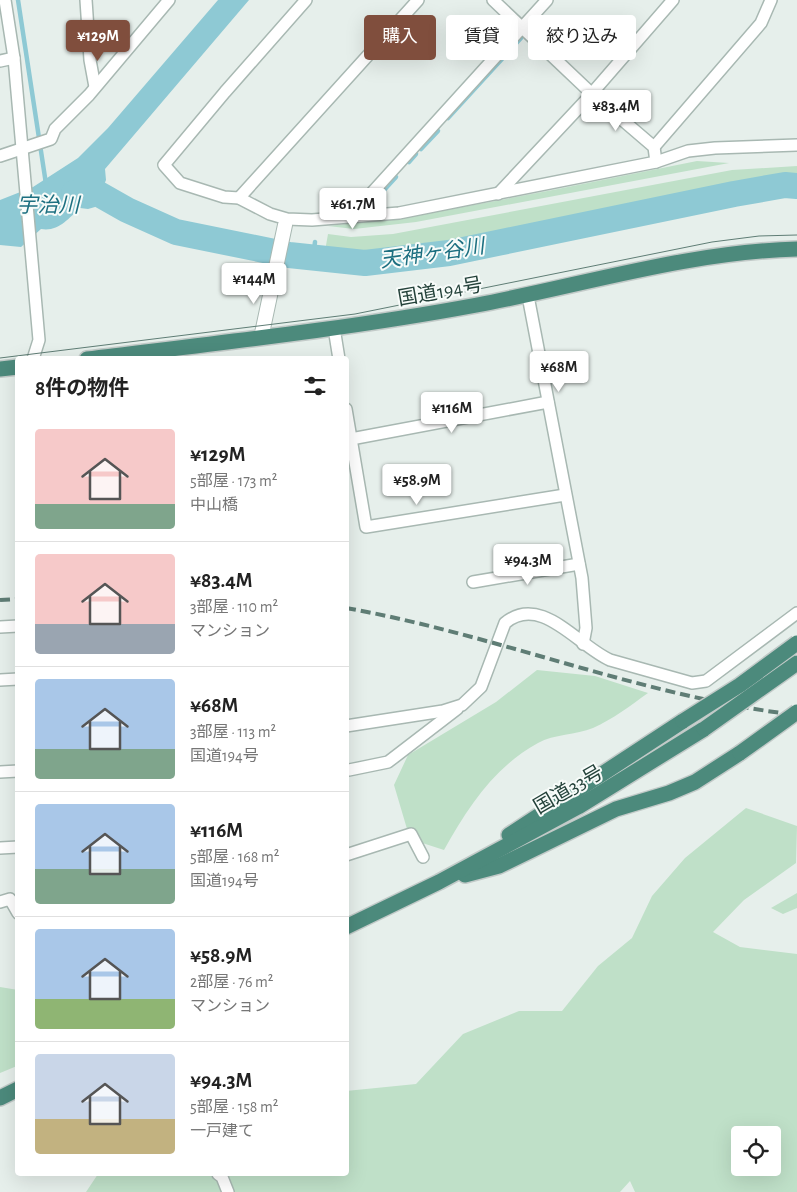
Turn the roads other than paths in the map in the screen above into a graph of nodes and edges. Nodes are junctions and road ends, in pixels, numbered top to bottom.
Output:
1 (5, 0) edge
2 (86, 0) edge
3 (170, 0) edge
4 (306, 0) edge
5 (418, 0) edge
6 (493, 0) edge
7 (547, 0) edge
8 (673, 0) edge
9 (771, 0) edge
10 (523, 27) junction
11 (14, 58) junction
12 (0, 61) edge
13 (95, 87) junction
14 (591, 93) junction
15 (797, 145) edge
16 (654, 147) junction
17 (22, 155) junction
18 (0, 156) edge
19 (656, 162) junction
20 (498, 194) junction
21 (239, 198) junction
22 (350, 217) junction
23 (286, 222) junction
24 (797, 249) edge
25 (528, 296) junction
26 (334, 328) junction
27 (261, 338) junction
28 (34, 356) edge
29 (112, 356) edge
30 (338, 356) edge
31 (15, 367) edge
32 (0, 369) edge
33 (548, 402) junction
34 (349, 427) edge
35 (351, 439) junction
36 (565, 495) junction
37 (579, 564) junction
38 (473, 582) dead end
39 (797, 613) edge
40 (15, 626) edge
41 (0, 627) edge
42 (797, 643) edge
43 (584, 644) junction
44 (797, 663) edge
45 (15, 679) edge
46 (0, 680) edge
47 (462, 705) junction
48 (797, 712) edge
49 (349, 726) edge
50 (15, 770) edge
51 (349, 770) edge
52 (0, 772) edge
53 (15, 847) edge
54 (0, 848) edge
55 (349, 854) edge
56 (423, 857) dead end
57 (439, 882) junction
58 (349, 926) edge
59 (15, 1090) edge
60 (0, 1098) edge
61 (222, 1176) edge
62 (228, 1192) edge

1 - 11 street
2 - 13 street
3 - 13 street
4 - 21 street
5 - 21 street
6 - 10 street
7 - 10 street
8 - 14 street
9 - 16 street
10 - 14 street
10 - 22 street
11 - 12 street
11 - 17 street
13 - 17 street
14 - 16 street
14 - 20 street
15 - 19 street
16 - 19 street
17 - 18 street
17 - 28 street
19 - 20 street
20 - 22 street
21 - 23 street
22 - 23 street
23 - 27 street
24 - 25 highway, 国道194号
25 - 26 highway, 国道194号
25 - 33 street
26 - 27 highway, 国道194号
26 - 30 street
27 - 29 highway, 国道194号
31 - 32 highway
33 - 35 street
33 - 36 street
34 - 35 street
35 - 36 street
36 - 37 street
37 - 38 street
37 - 43 street
39 - 43 street
40 - 41 street
42 - 57 highway, bridge
43 - 47 street
44 - 57 highway, 国道33号, bridge
45 - 46 street
47 - 49 street
47 - 51 street
48 - 57 highway, bridge
50 - 52 street
53 - 54 street
55 - 56 street
57 - 58 highway, 国道33号
59 - 60 highway
61 - 62 street

